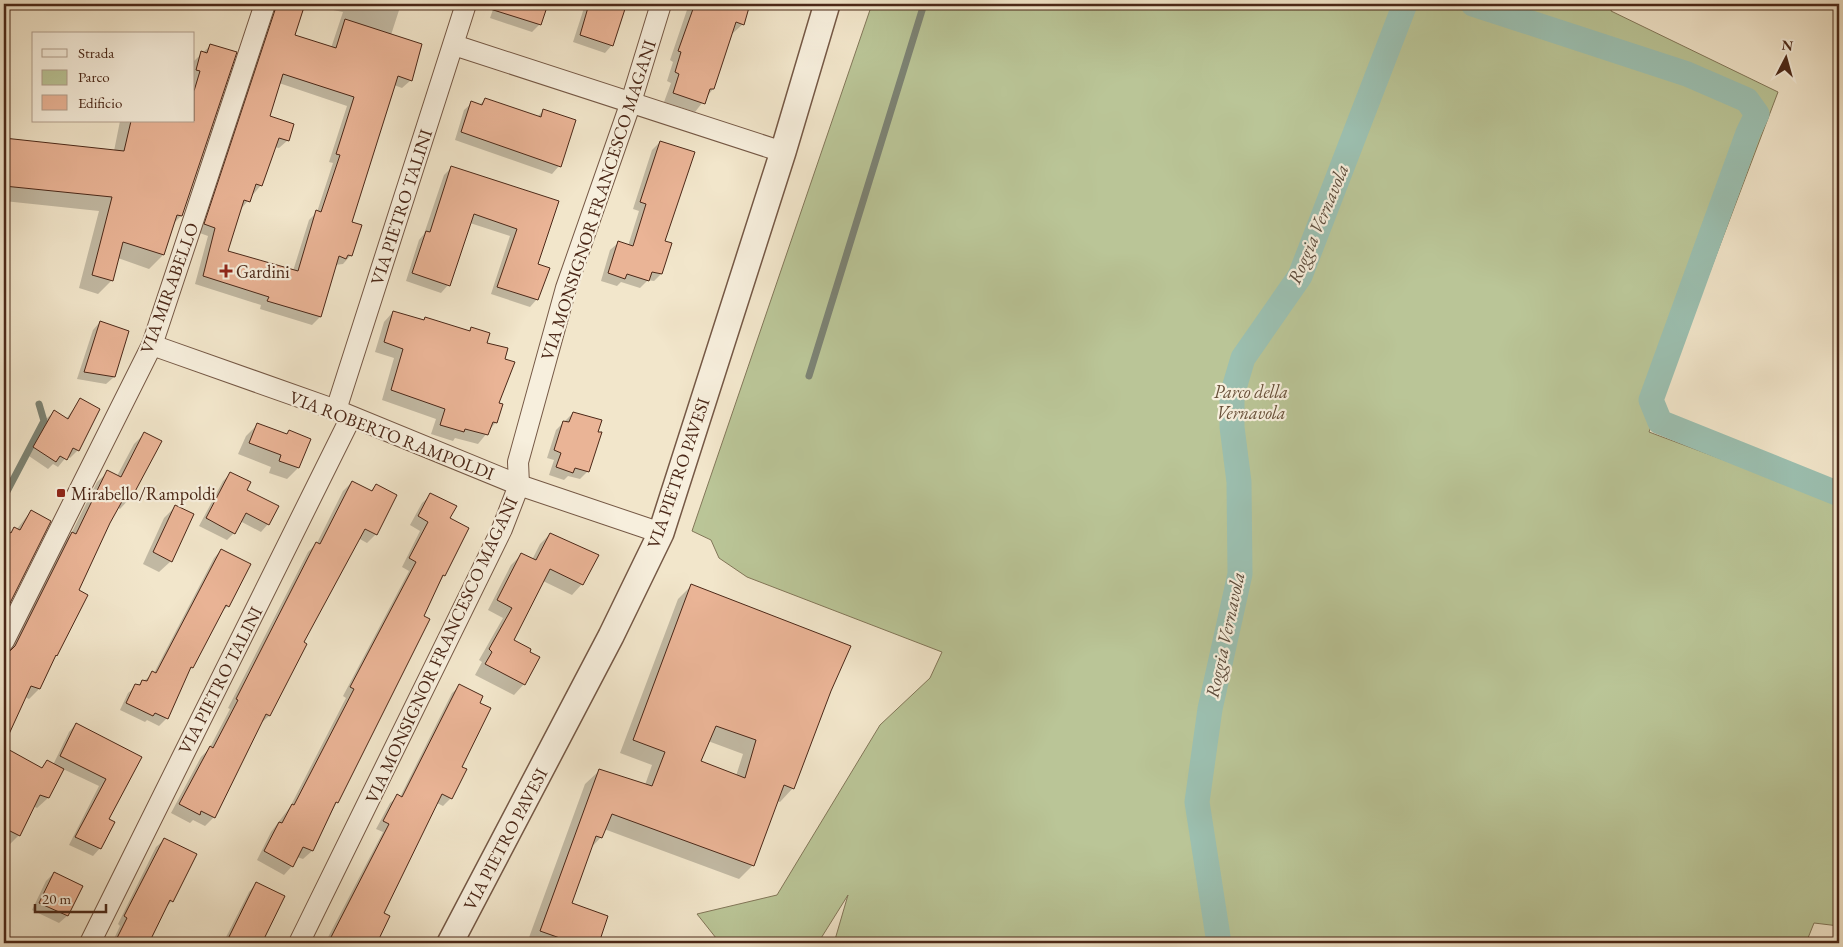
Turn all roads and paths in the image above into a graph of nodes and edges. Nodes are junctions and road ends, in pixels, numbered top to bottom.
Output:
1 (265, 4) edge
2 (466, 4) edge
3 (661, 4) edge
4 (827, 4) edge
5 (454, 45) junction
6 (631, 102) junction
7 (783, 152) junction
8 (152, 345) junction
9 (344, 414) junction
10 (519, 485) junction
11 (661, 534) junction
12 (4, 641) edge
13 (90, 943) edge
14 (299, 943) edge
15 (450, 943) edge

1 - 8 street, VIA MIRABELLO
2 - 5 street, VIA PIETRO TALINI
3 - 6 street, VIA MONSIGNOR FRANCESCO MAGANI
4 - 7 street, VIA PIETRO PAVESI
5 - 6 street
5 - 9 street, VIA PIETRO TALINI
6 - 7 street
6 - 10 street, VIA MONSIGNOR FRANCESCO MAGANI
7 - 11 street, VIA PIETRO PAVESI
8 - 9 street, VIA ROBERTO RAMPOLDI
8 - 12 street, VIA MIRABELLO
9 - 10 street, VIA ROBERTO RAMPOLDI
9 - 13 street, VIA PIETRO TALINI
10 - 11 street, VIA ROBERTO RAMPOLDI
10 - 14 street, VIA MONSIGNOR FRANCESCO MAGANI
11 - 15 street, VIA PIETRO PAVESI

